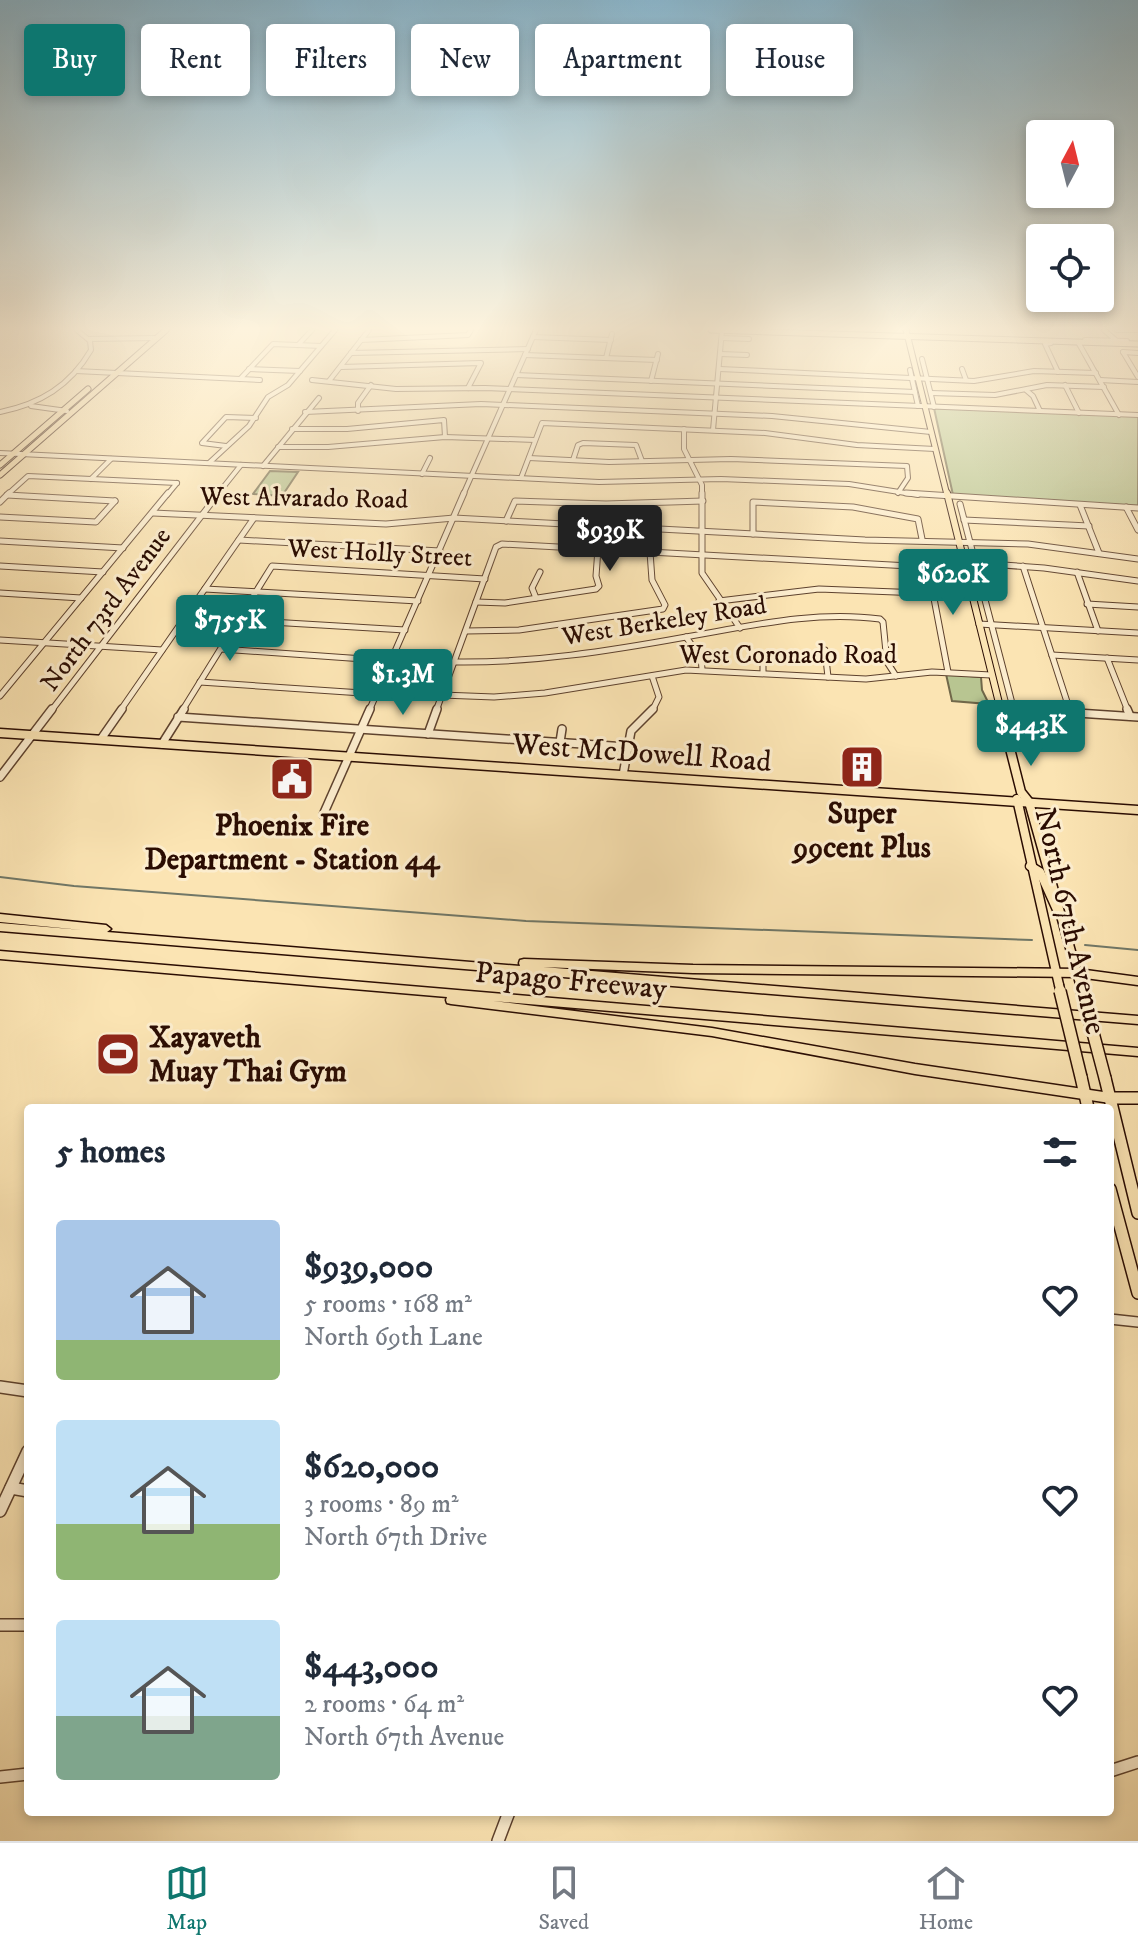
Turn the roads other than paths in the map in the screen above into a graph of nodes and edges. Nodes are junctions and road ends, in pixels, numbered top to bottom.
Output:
1 (59, 416) edge
2 (64, 416) edge
3 (302, 416) edge
4 (498, 416) edge
5 (715, 416) edge
6 (760, 416) edge
7 (925, 416) edge
8 (256, 418) joint
9 (897, 422) dead end
10 (292, 429) junction
11 (684, 429) junction
12 (713, 430) junction
13 (899, 430) junction
14 (931, 432) junction
15 (445, 437) junction
16 (489, 438) junction
17 (535, 440) junction
18 (226, 446) junction
19 (278, 447) junction
20 (935, 449) junction
21 (731, 451) dead end
22 (0, 453) edge
23 (780, 453) dead end
24 (13, 454) junction
25 (22, 454) junction
26 (430, 458) dead end
27 (529, 458) junction
28 (111, 459) junction
29 (689, 459) junction
30 (731, 459) junction
31 (573, 460) junction
32 (642, 461) junction
33 (781, 461) junction
34 (209, 463) junction
35 (376, 464) dead end
36 (0, 465) edge
37 (241, 465) junction
38 (263, 466) junction
39 (372, 471) junction
40 (422, 474) junction
41 (0, 475) edge
42 (473, 476) junction
43 (521, 478) junction
44 (91, 479) junction
45 (700, 479) junction
46 (898, 493) junction
47 (7, 495) junction
48 (947, 499) junction
49 (703, 501) junction
50 (0, 502) edge
51 (960, 504) dead end
52 (1080, 505) junction
53 (1126, 507) junction
54 (1138, 508) edge
55 (153, 513) junction
56 (203, 515) junction
57 (0, 517) edge
58 (254, 518) junction
59 (454, 518) junction
60 (964, 520) junction
61 (506, 521) junction
62 (1089, 526) junction
63 (806, 528) dead end
64 (1138, 530) edge
65 (703, 531) junction
66 (863, 532) dead end
67 (753, 534) junction
68 (807, 536) junction
69 (922, 539) junction
70 (239, 540) junction
71 (865, 540) junction
72 (958, 540) junction
73 (0, 541) edge
74 (969, 541) junction
75 (123, 548) junction
76 (598, 549) junction
77 (440, 551) junction
78 (650, 552) junction
79 (1099, 553) junction
80 (701, 555) junction
81 (1138, 559) edge
82 (975, 563) junction
83 (0, 566) edge
84 (1023, 566) junction
85 (103, 572) junction
86 (540, 572) dead end
87 (1077, 572) junction
88 (429, 575) junction
89 (485, 579) junction
90 (1138, 581) edge
91 (766, 585) dead end
92 (205, 589) junction
93 (256, 592) junction
94 (771, 592) junction
95 (0, 593) edge
96 (933, 593) junction
97 (972, 595) junction
98 (81, 598) junction
99 (536, 598) junction
100 (418, 601) junction
101 (719, 601) junction
102 (476, 602) junction
103 (1087, 604) junction
104 (1138, 607) edge
105 (238, 620) junction
106 (979, 624) junction
107 (992, 624) junction
108 (1042, 627) junction
109 (740, 628) junction
110 (405, 630) junction
111 (466, 631) junction
112 (1098, 631) junction
113 (1138, 633) edge
114 (686, 637) junction
115 (0, 640) edge
116 (44, 643) junction
117 (102, 646) junction
118 (221, 649) junction
119 (162, 650) junction
120 (825, 650) dead end
121 (1052, 655) junction
122 (1107, 658) junction
123 (763, 659) dead end
124 (1138, 660) edge
125 (392, 661) junction
126 (455, 662) junction
127 (702, 669) junction
128 (948, 672) junction
129 (763, 673) junction
130 (991, 675) junction
131 (652, 676) junction
132 (896, 676) junction
133 (828, 677) junction
134 (200, 682) junction
135 (377, 694) junction
136 (442, 695) junction
137 (0, 696) edge
138 (1000, 708) junction
139 (1014, 709) junction
140 (1071, 713) junction
141 (178, 717) junction
142 (1134, 717) edge
143 (1017, 721) dead end
144 (562, 729) dead end
145 (362, 730) junction
146 (0, 733) edge
147 (428, 734) junction
148 (34, 735) junction
149 (101, 739) junction
150 (560, 742) junction
151 (162, 744) junction
152 (627, 747) junction
153 (350, 757) junction
154 (623, 775) junction
155 (0, 777) edge
156 (1018, 797) junction
157 (1029, 802) junction
158 (1138, 810) edge
159 (323, 815) dead end
160 (1030, 866) junction
161 (0, 918) edge
162 (1065, 924) junction
163 (0, 927) edge
164 (219, 945) junction
165 (0, 958) edge
166 (430, 961) junction
167 (1055, 971) junction
168 (1078, 973) junction
169 (1138, 981) edge
170 (331, 983) junction
171 (1138, 1020) edge
172 (1138, 1052) edge
173 (1110, 1098) junction
174 (1138, 1098) edge
175 (1087, 1102) edge
176 (1111, 1104) edge
177 (1114, 1114) edge
178 (1114, 1204) edge
179 (1138, 1213) edge
180 (1138, 1293) edge
181 (1114, 1319) edge
182 (1138, 1322) edge
183 (0, 1387) edge
184 (24, 1390) edge
185 (24, 1460) edge
186 (11, 1488) junction
187 (24, 1490) edge
188 (0, 1511) edge
189 (0, 1625) edge
190 (24, 1625) edge
191 (1138, 1762) edge
192 (1114, 1770) edge
193 (24, 1774) edge
194 (0, 1777) edge
195 (507, 1816) edge
196 (498, 1841) edge

1 - 24 main road
2 - 25 main road
3 - 10 street
4 - 16 street
5 - 12 street
6 - 13 street
7 - 14 main road, North 67th Avenue
8 - 18 street
8 - 18 street
9 - 13 street
10 - 15 street
10 - 19 street
11 - 12 street
11 - 17 street
11 - 29 street
12 - 20 street
13 - 14 street
14 - 20 main road, North 67th Avenue
15 - 16 street
15 - 19 street
16 - 17 street
16 - 42 street
17 - 27 street
18 - 34 street
19 - 38 street
20 - 48 main road, North 67th Avenue
21 - 30 street
22 - 24 street
23 - 33 street
24 - 25 street
24 - 36 main road
25 - 28 street
25 - 41 main road
26 - 40 street
27 - 31 street
27 - 43 street
28 - 34 street
28 - 44 street
29 - 30 street
29 - 32 street
29 - 45 street
30 - 33 street
31 - 32 street
31 - 32 street
33 - 46 street
34 - 37 street
35 - 39 street
37 - 38 street
37 - 56 street, North 73rd Avenue
38 - 39 street
39 - 40 street
40 - 42 street
42 - 43 street
42 - 59 street
43 - 45 street
44 - 47 street
44 - 55 street
45 - 46 street
45 - 49 street
46 - 48 street
47 - 50 street
47 - 57 street
48 - 52 street
48 - 72 main road, North 67th Avenue
49 - 61 street
49 - 65 street
51 - 60 street
52 - 53 street
52 - 62 street
53 - 54 street
53 - 64 street
55 - 56 street, West Alvarado Road
55 - 75 street
56 - 58 street, West Alvarado Road
56 - 117 street, North 73rd Avenue
58 - 59 street, West Alvarado Road
58 - 70 street
59 - 61 street, West Alvarado Road
59 - 77 street
60 - 62 street
60 - 74 street
61 - 65 street, West Alvarado Road
62 - 79 street
63 - 68 street
65 - 67 street, West Alvarado Road
65 - 80 street
66 - 71 street
67 - 68 street, West Alvarado Road
67 - 69 street
68 - 71 street, West Alvarado Road
69 - 71 street, West Alvarado Road
69 - 72 street, West Alvarado Road
70 - 77 street
70 - 92 street
72 - 74 street, West Alvarado Road
72 - 97 main road, North 67th Avenue
73 - 75 street
74 - 79 street, West Alvarado Road
74 - 82 street
75 - 85 street
76 - 78 street, West Holly Street
76 - 89 street, West Holly Street
76 - 99 street
77 - 88 street
78 - 80 street, West Holly Street
78 - 111 street
79 - 81 street, West Alvarado Road
80 - 96 street, West Holly Street
80 - 101 street
82 - 84 street
82 - 107 street
83 - 85 street
84 - 87 street
84 - 108 street
85 - 98 street
86 - 99 street
87 - 90 street
87 - 103 street
88 - 89 street, West Holly Street
88 - 93 street, West Holly Street
88 - 100 street
89 - 102 street
91 - 94 street
92 - 93 street
92 - 119 street
93 - 100 street
93 - 105 street
94 - 96 street
94 - 101 street
95 - 98 street
96 - 97 street
96 - 128 street
97 - 106 main road, North 67th Avenue
98 - 116 street
99 - 102 street
100 - 110 street
101 - 109 street
102 - 111 street
103 - 104 street
103 - 112 street
105 - 110 street
105 - 118 street
106 - 107 street
106 - 130 main road, North 67th Avenue
107 - 108 street
107 - 139 street
108 - 112 street
108 - 121 street
109 - 114 street, West Berkeley Road
109 - 132 street, West Berkeley Road
110 - 125 street
111 - 126 street
112 - 113 street
114 - 126 street, West Berkeley Road
114 - 127 street
115 - 116 street
116 - 117 street
116 - 137 street
117 - 119 street
117 - 148 street, North 73rd Avenue
118 - 125 street
118 - 134 street
119 - 149 street
120 - 133 street
121 - 122 street
121 - 140 street
122 - 124 street
122 - 142 street
123 - 129 street
125 - 135 street
126 - 136 street
127 - 129 street, West Coronado Road
127 - 131 street, West Coronado Road
128 - 130 street, West Coronado Road
128 - 132 street, West Coronado Road
129 - 133 street, West Coronado Road
130 - 138 main road, North 67th Avenue
131 - 136 street, West Coronado Road
131 - 152 street
132 - 133 street, West Coronado Road
134 - 135 street
134 - 141 street
135 - 145 street
136 - 147 street
138 - 139 street
138 - 156 main road, North 67th Avenue
139 - 140 street
139 - 143 street
140 - 142 street
141 - 145 street
141 - 151 street
144 - 150 street
145 - 147 street
145 - 153 street
146 - 148 main road, West McDowell Road
147 - 150 street
148 - 149 main road, West McDowell Road
148 - 155 street, North 73rd Avenue
149 - 151 main road, West McDowell Road
150 - 152 street
151 - 153 main road, West McDowell Road
152 - 154 street
153 - 154 main road, West McDowell Road
153 - 159 street
154 - 156 main road, West McDowell Road
156 - 157 main road, West McDowell Road
156 - 160 main road, North 67th Avenue
157 - 158 main road, West McDowell Road
157 - 162 main road, North 67th Avenue
160 - 162 main road
160 - 167 main road, North 67th Avenue
161 - 164 highway
162 - 168 main road, North 67th Avenue
163 - 164 highway, Papago Freeway
164 - 166 highway, Papago Freeway
165 - 170 highway, Papago Freeway
166 - 167 highway
166 - 171 highway, Papago Freeway
167 - 168 highway
167 - 175 main road, North 67th Avenue, bridge
168 - 169 main road
168 - 173 main road, North 67th Avenue, bridge
170 - 172 highway, Papago Freeway
170 - 175 highway
173 - 174 main road
173 - 175 highway
173 - 176 main road, North 67th Avenue
177 - 179 main road, North 67th Avenue
178 - 180 main road
181 - 182 street
183 - 184 street
185 - 186 street
186 - 187 street
186 - 188 street
189 - 190 street
191 - 192 street
193 - 194 street
195 - 196 street

